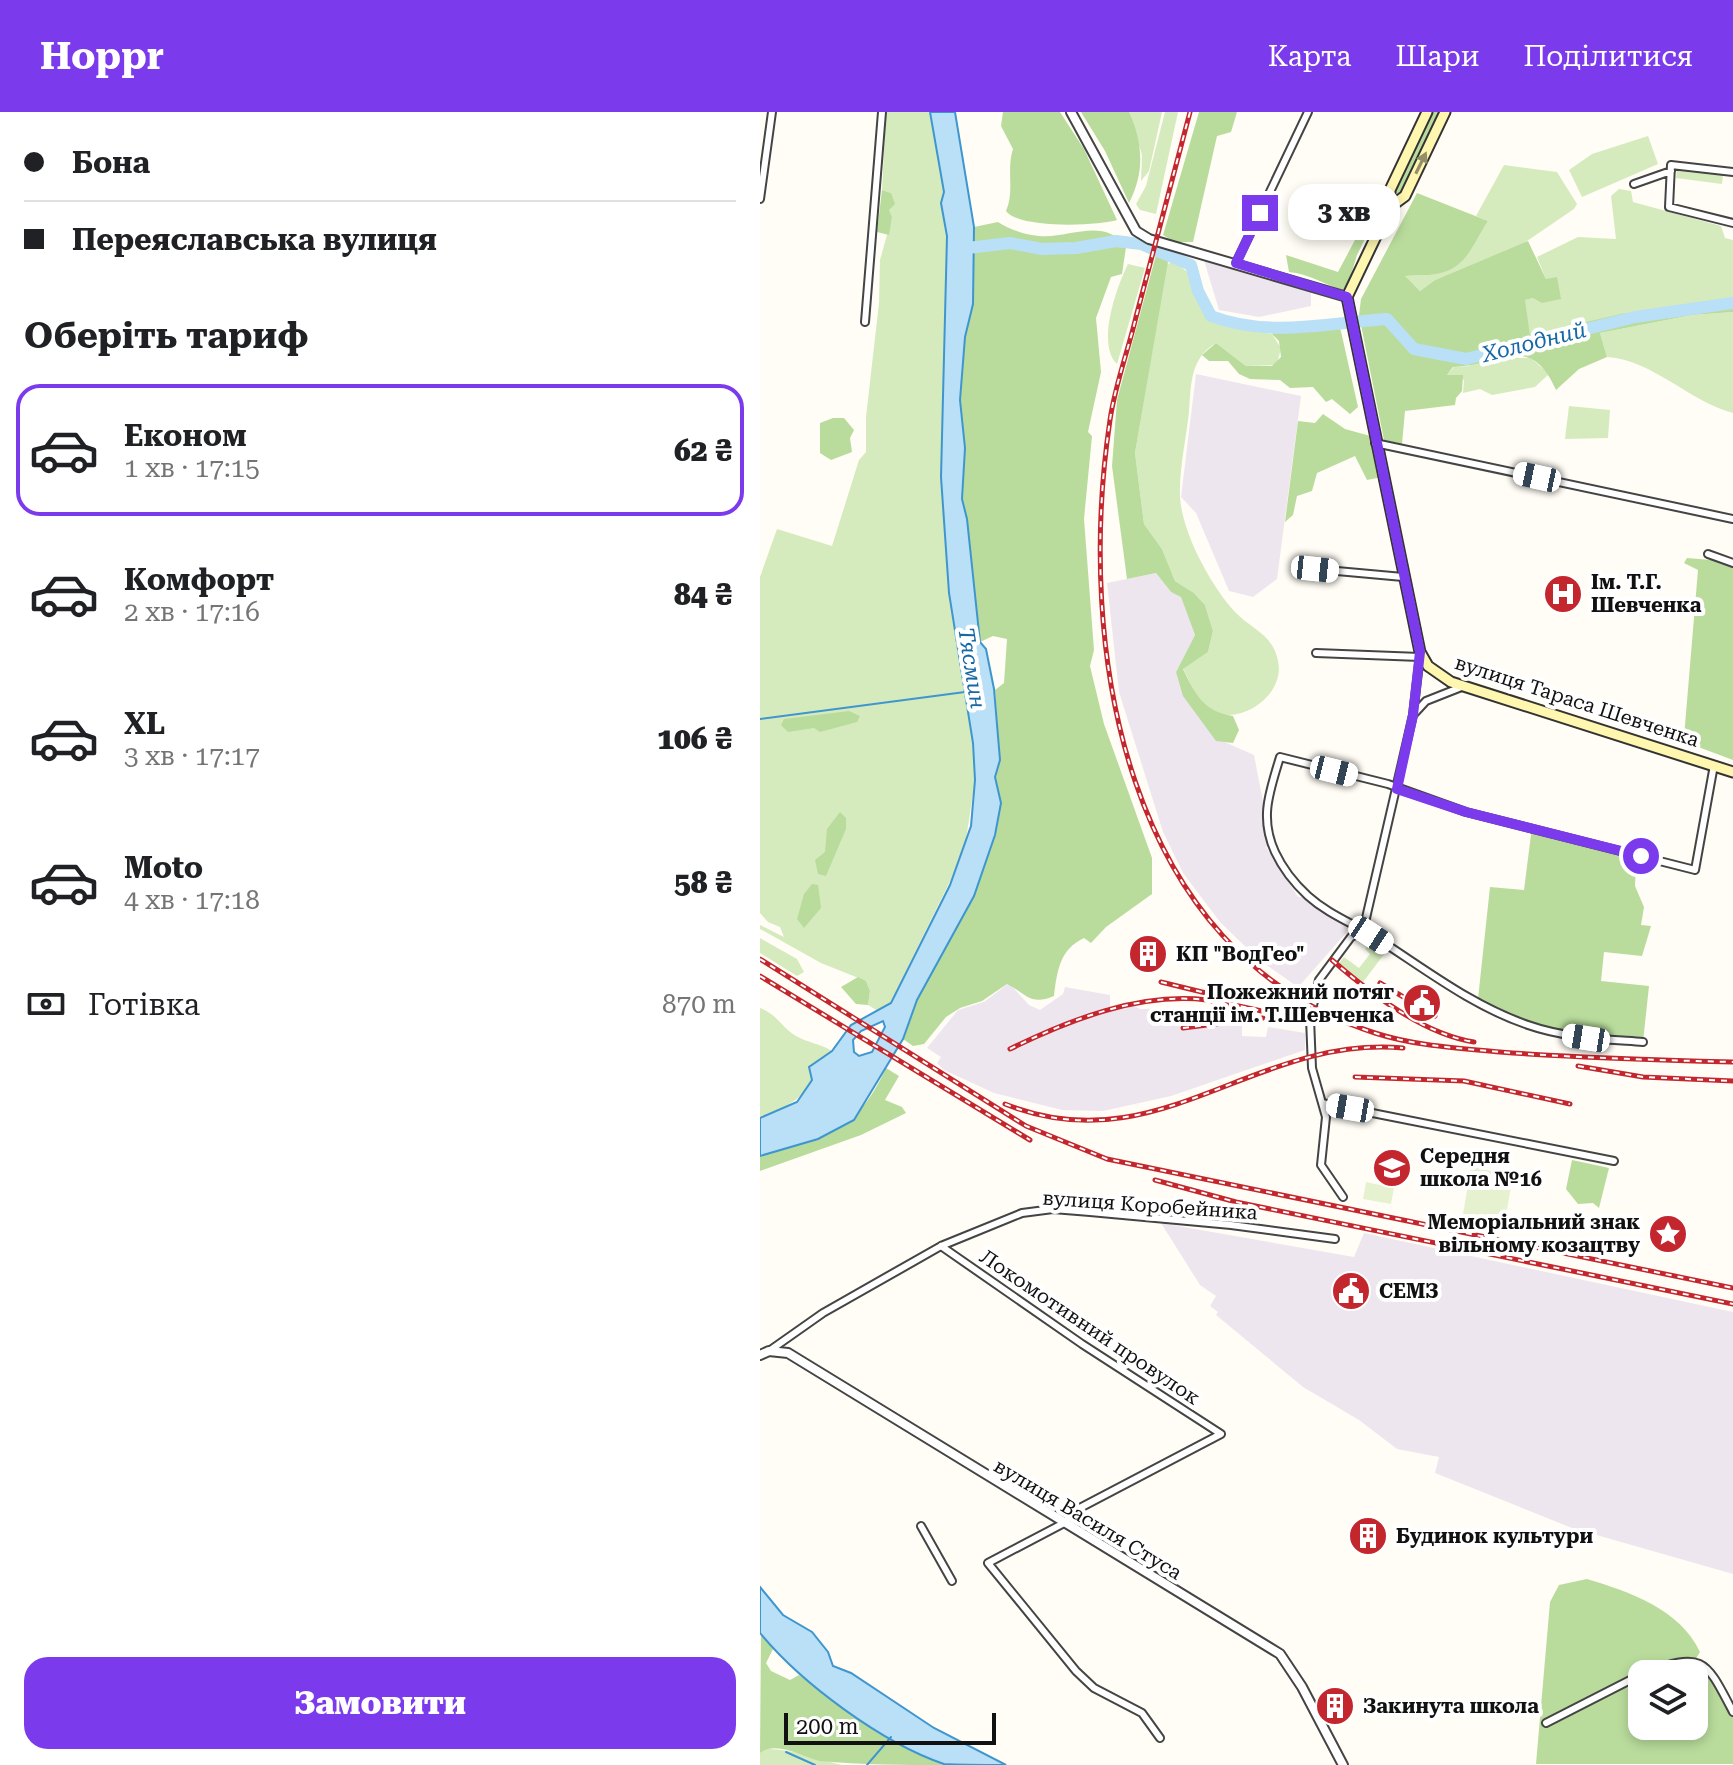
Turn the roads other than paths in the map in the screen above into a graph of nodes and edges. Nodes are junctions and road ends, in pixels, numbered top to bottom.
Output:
1 (772, 112) edge
2 (882, 112) edge
3 (1071, 112) edge
4 (1308, 112) edge
5 (1427, 112) edge
6 (1445, 112) edge
7 (1673, 168) junction
8 (1733, 172) edge
9 (1634, 184) dead end
10 (760, 199) edge
11 (1390, 207) junction
12 (1733, 223) edge
13 (1236, 263) junction
14 (1347, 297) junction
15 (865, 322) dead end
16 (1375, 443) junction
17 (1733, 519) edge
18 (1708, 554) dead end
19 (1733, 563) edge
20 (1315, 569) dead end
21 (1403, 577) junction
22 (1316, 653) dead end
23 (1420, 654) junction
24 (1464, 686) junction
25 (1413, 715) junction
26 (1714, 765) junction
27 (1733, 772) edge
28 (1397, 789) junction
29 (1363, 931) junction
30 (1643, 1042) dead end
31 (1322, 1103) junction
32 (1614, 1161) dead end
33 (1343, 1197) dead end
34 (1335, 1239) dead end
35 (941, 1246) junction
36 (764, 1353) edge
37 (1064, 1523) junction
38 (921, 1526) dead end
39 (952, 1581) dead end
40 (1708, 1668) edge
41 (1628, 1681) edge
42 (1733, 1712) edge
43 (1546, 1723) dead end
44 (1160, 1738) dead end
45 (1343, 1765) edge

1 - 10 street
2 - 15 street
3 - 13 street
4 - 13 street
5 - 11 main road
11 -> 6 main road
7 - 8 street
7 - 9 street
7 - 12 street
11 - 14 main road
13 - 14 street
14 - 16 main road
16 - 17 street
16 - 21 main road
18 - 19 street
20 - 21 street
21 - 23 main road
22 - 23 street
23 - 24 main road, вулиця Тараса Шевченка
23 - 25 street
24 - 25 street
24 - 26 main road, вулиця Тараса Шевченка
25 - 28 street
26 - 27 main road, вулиця Тараса Шевченка
26 - 28 street
28 - 29 street
28 - 29 street
29 - 30 street
29 - 31 street
31 - 32 street
31 - 33 street
34 - 35 street, вулиця Коробейника
35 - 36 street, вулиця Коробейника
35 - 37 street, Локомотивний провулок
36 - 37 street, вулиця Василя Стуса
37 - 44 street
37 - 45 street, вулиця Василя Стуса
38 - 39 street
40 - 42 street
41 - 43 street

